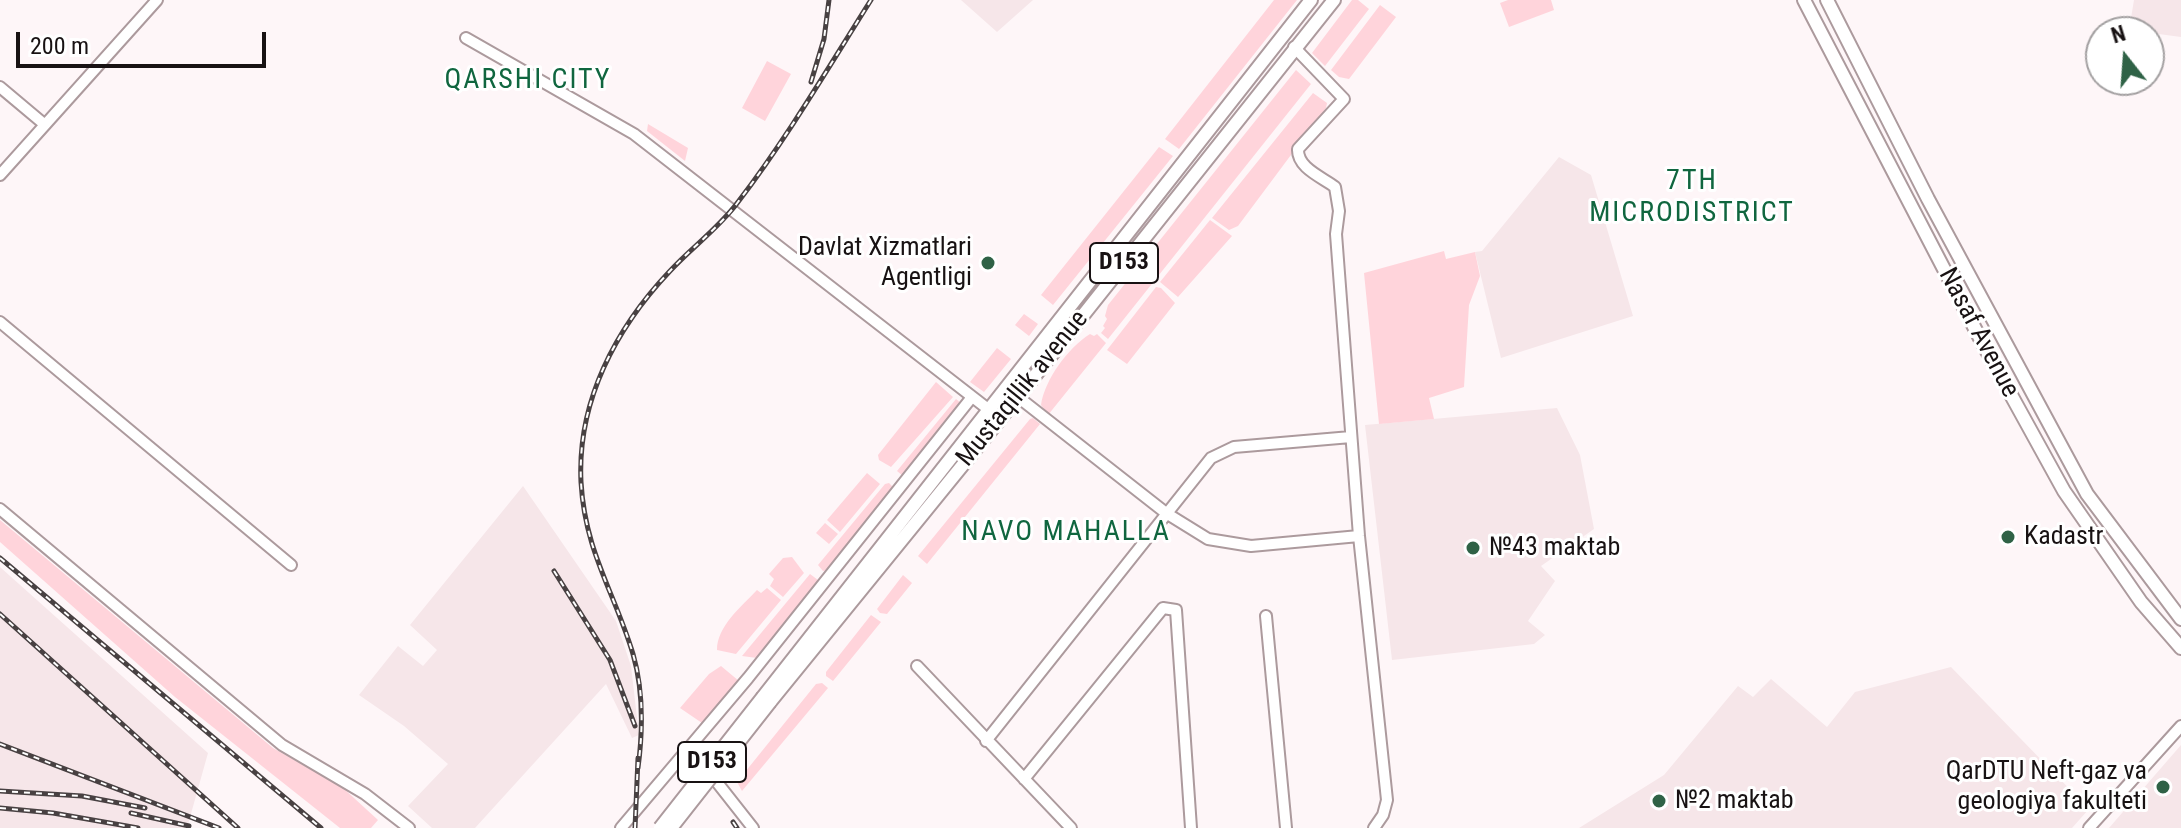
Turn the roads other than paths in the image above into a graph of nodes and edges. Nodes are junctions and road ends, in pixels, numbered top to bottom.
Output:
1 (157, 0) edge
2 (1312, 0) edge
3 (1334, 0) edge
4 (1804, 0) edge
5 (1827, 0) edge
6 (1316, 22) junction
7 (1282, 36) junction
8 (466, 38) dead end
9 (1294, 47) junction
10 (0, 87) edge
11 (44, 124) junction
12 (0, 175) edge
13 (0, 322) edge
14 (972, 397) junction
15 (1018, 397) junction
16 (988, 409) junction
17 (1351, 437) junction
18 (912, 506) junction
19 (0, 509) edge
20 (1166, 513) junction
21 (923, 515) junction
22 (1359, 536) junction
23 (291, 565) dead end
24 (1266, 616) dead end
25 (2181, 619) edge
26 (2181, 648) edge
27 (917, 666) dead end
28 (766, 699) junction
29 (2181, 726) edge
30 (986, 741) junction
31 (690, 748) junction
32 (1024, 779) junction
33 (409, 828) edge
34 (621, 828) edge
35 (660, 828) edge
36 (671, 828) edge
37 (753, 828) edge
38 (1071, 828) edge
39 (1191, 828) edge
40 (1286, 828) edge
41 (1374, 828) edge
42 (2089, 828) edge

1 - 11 street
2 - 6 street
2 - 7 main road, Mustaqillik avenue / D153
3 - 6 main road, Mustaqillik avenue / D153
4 - 26 main road, Nasaf Avenue
5 - 25 main road, Nasaf Avenue
6 - 9 main road, Mustaqillik avenue / D153
7 - 9 main road
7 - 16 main road, Mustaqillik avenue / D153
8 - 14 street
9 - 15 main road, Mustaqillik avenue / D153
9 - 17 street
10 - 11 street
11 - 12 street
13 - 23 street
14 - 16 street
14 - 31 street
15 - 20 street
15 - 21 main road, Mustaqillik avenue / D153
16 - 18 main road, Mustaqillik avenue / D153
17 - 20 street
17 - 22 street
18 - 21 main road
18 - 28 main road, Mustaqillik avenue / D153
19 - 33 street
20 - 22 street
20 - 30 street
21 - 28 main road, Mustaqillik avenue / D153
22 - 41 street
24 - 40 street
27 - 30 street
28 - 35 main road, D153, bridge
28 - 36 main road, D153, bridge
29 - 42 street
30 - 32 street
31 - 34 street
31 - 37 street
32 - 38 street
32 - 39 street

